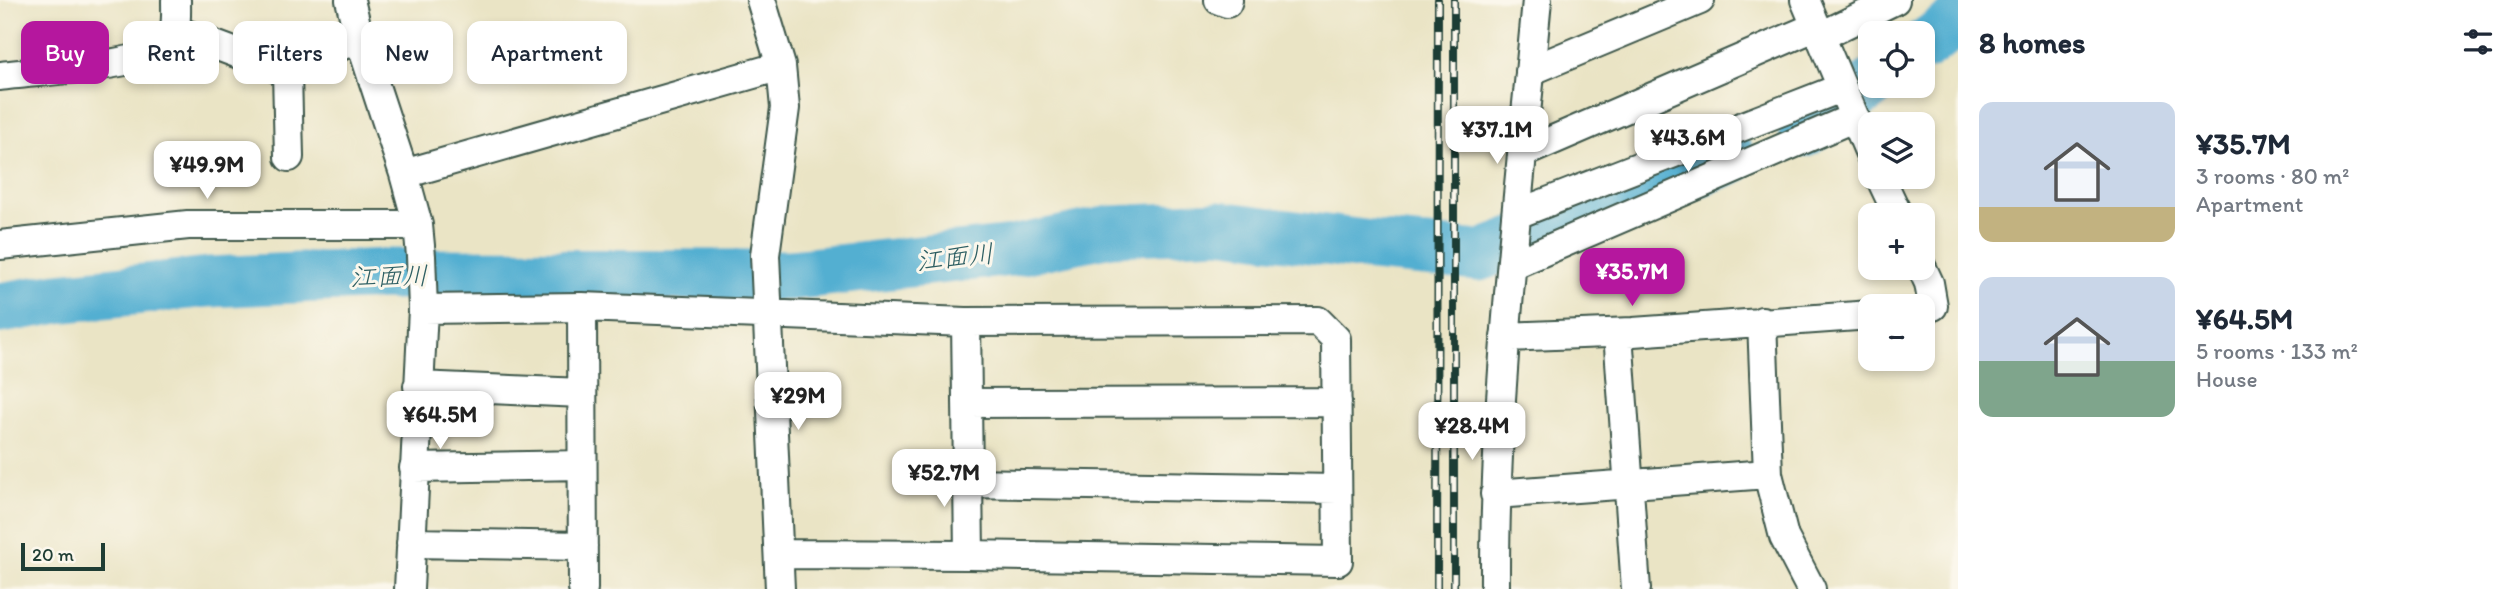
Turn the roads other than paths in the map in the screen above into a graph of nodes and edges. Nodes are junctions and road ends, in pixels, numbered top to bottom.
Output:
1 (176, 0) edge
2 (350, 0) edge
3 (761, 0) edge
4 (1219, 0) edge
5 (1228, 0) edge
6 (1537, 0) edge
7 (1700, 0) edge
8 (1805, 0) edge
9 (1895, 0) edge
10 (175, 21) edge
11 (1819, 31) junction
12 (359, 37) junction
13 (347, 43) edge
14 (123, 61) edge
15 (781, 66) junction
16 (1530, 71) junction
17 (0, 75) edge
18 (287, 84) edge
19 (1842, 88) junction
20 (1853, 118) junction
21 (1858, 129) edge
22 (1523, 153) junction
23 (289, 157) dead end
24 (404, 174) junction
25 (1517, 214) junction
26 (418, 225) junction
27 (0, 245) edge
28 (1512, 265) junction
29 (1928, 280) edge
30 (423, 299) junction
31 (769, 302) junction
32 (1938, 305) edge
33 (582, 307) junction
34 (1858, 316) edge
35 (1762, 321) junction
36 (966, 322) junction
37 (1618, 333) junction
38 (1505, 337) junction
39 (418, 386) junction
40 (582, 393) junction
41 (1336, 402) junction
42 (967, 403) junction
43 (582, 465) junction
44 (414, 468) junction
45 (1768, 474) junction
46 (968, 483) junction
47 (1629, 485) junction
48 (1337, 489) junction
49 (1495, 494) junction
50 (411, 543) junction
51 (583, 546) junction
52 (779, 554) junction
53 (969, 555) junction
54 (409, 589) edge
55 (583, 589) edge
56 (780, 589) edge
57 (1495, 589) edge
58 (1636, 589) edge
59 (1811, 589) edge

1 - 10 street
2 - 12 street
3 - 15 street
4 - 5 street
6 - 16 street
7 - 16 street
8 - 11 street
9 - 11 street
11 - 19 street
11 - 22 street
12 - 13 street
12 - 24 street
14 - 17 street
15 - 24 street
15 - 31 street
16 - 22 street
18 - 23 street
19 - 20 street
19 - 25 street
20 - 21 street
20 - 28 street
22 - 25 street
24 - 26 street
25 - 28 street
26 - 27 street
26 - 30 street
28 - 38 street
29 - 32 street
30 - 33 street
30 - 39 street
31 - 33 street
31 - 36 street
31 - 52 street
33 - 40 street
34 - 35 street
35 - 37 street
35 - 45 street
36 - 41 street
36 - 42 street
37 - 38 street
37 - 47 street
38 - 49 street
39 - 40 street
39 - 44 street
40 - 43 street
41 - 42 street
41 - 48 street
42 - 46 street
43 - 44 street
43 - 51 street
44 - 50 street
45 - 47 street
45 - 59 street
46 - 48 street
46 - 53 street
47 - 49 street
47 - 58 street
48 - 53 street
49 - 57 street
50 - 51 street
50 - 54 street
51 - 55 street
52 - 53 street
52 - 56 street

